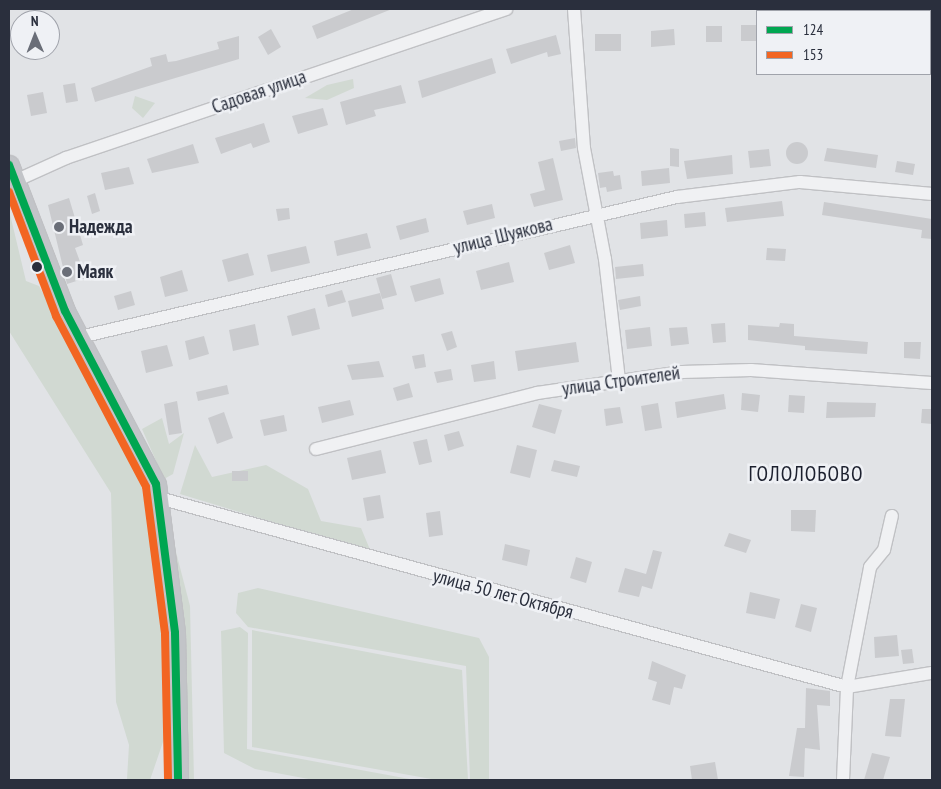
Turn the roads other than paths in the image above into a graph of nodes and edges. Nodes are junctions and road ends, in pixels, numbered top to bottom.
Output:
1 (506, 9) edge
2 (574, 9) edge
3 (12, 173) edge
4 (932, 194) edge
5 (596, 214) junction
6 (80, 337) junction
7 (619, 380) junction
8 (932, 383) edge
9 (316, 449) dead end
10 (160, 498) junction
11 (892, 516) dead end
12 (932, 673) edge
13 (846, 687) junction
14 (178, 780) edge
15 (843, 780) edge

1 - 3 street, Садовая улица
2 - 5 street
3 - 6 street
4 - 5 street, улица Шуякова
5 - 6 street, улица Шуякова
5 - 7 street
6 - 10 street
7 - 8 street, улица Строителей
7 - 9 street, улица Строителей
10 - 13 street, улица 50 лет Октября
10 - 14 street
11 - 13 street
12 - 13 street, улица 50 лет Октября
13 - 15 street

